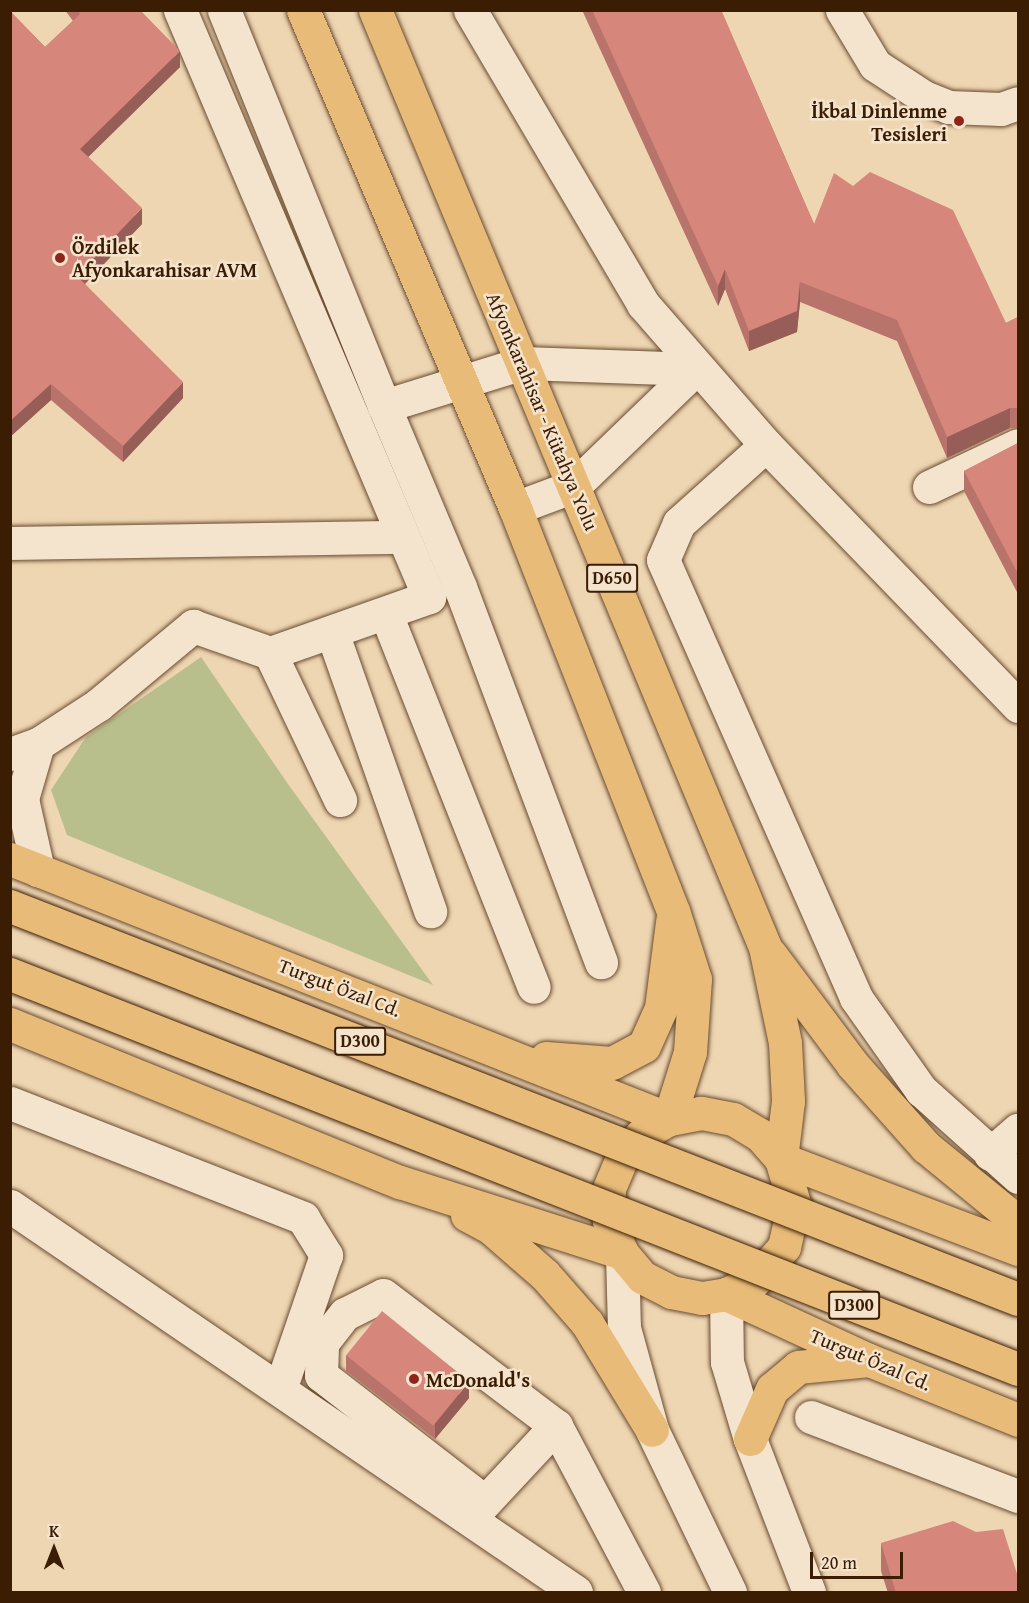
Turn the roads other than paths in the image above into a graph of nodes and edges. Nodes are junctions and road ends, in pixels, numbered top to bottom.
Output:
1 (180, 10) edge
2 (224, 10) edge
3 (303, 10) edge
4 (375, 10) edge
5 (470, 10) edge
6 (842, 10) edge
7 (1018, 103) edge
8 (523, 363) junction
9 (695, 369) junction
10 (461, 385) junction
11 (384, 406) junction
12 (766, 445) junction
13 (1018, 445) edge
14 (574, 486) junction
15 (929, 487) dead end
16 (514, 508) junction
17 (404, 537) junction
18 (10, 543) edge
19 (460, 586) junction
20 (429, 597) junction
21 (386, 614) junction
22 (333, 635) junction
23 (270, 653) junction
24 (1018, 706) edge
25 (24, 749) edge
26 (340, 800) dead end
27 (24, 864) edge
28 (10, 906) edge
29 (430, 911) dead end
30 (674, 911) junction
31 (765, 947) junction
32 (602, 962) dead end
33 (10, 974) edge
34 (534, 987) dead end
35 (10, 1024) edge
36 (518, 1056) junction
37 (10, 1103) edge
38 (669, 1119) junction
39 (1018, 1130) edge
40 (990, 1154) junction
41 (781, 1159) junction
42 (1018, 1177) edge
43 (400, 1182) junction
44 (10, 1206) edge
45 (1018, 1222) edge
46 (1018, 1249) edge
47 (622, 1253) junction
48 (726, 1294) junction
49 (1018, 1299) edge
50 (869, 1360) junction
51 (1018, 1369) edge
52 (280, 1389) junction
53 (812, 1417) dead end
54 (1018, 1420) edge
55 (556, 1426) junction
56 (652, 1430) junction
57 (750, 1439) junction
58 (1018, 1496) edge
59 (477, 1509) junction
60 (576, 1593) edge
61 (644, 1593) edge
62 (730, 1593) edge
63 (809, 1593) edge

1 - 17 street
2 - 11 street
3 - 10 highway
4 - 8 highway, Afyonkarahisar - Kütahya Yolu / D650
5 - 9 street
6 - 7 street
8 - 9 street
8 - 10 street
8 - 14 highway, Afyonkarahisar - Kütahya Yolu / D650
9 - 12 street
9 - 14 street
10 - 11 street
10 - 16 highway
11 - 19 street
12 - 24 street
12 - 40 street
13 - 15 street
14 - 16 street
14 - 31 highway, Afyonkarahisar - Kütahya Yolu / D650
16 - 30 highway
17 - 18 street
17 - 20 street
19 - 20 street
19 - 32 street
20 - 21 street
21 - 22 street
21 - 34 street
22 - 23 street
22 - 29 street
23 - 25 street
23 - 26 street
25 - 27 street
27 - 36 highway, Turgut Özal Cd.
28 - 49 highway, D300, bridge
30 - 36 highway
30 - 38 highway
31 - 41 highway, Afyonkarahisar - Kütahya Yolu / D650
31 - 45 highway
33 - 51 highway, D300, bridge
35 - 43 highway
36 - 38 highway, Turgut Özal Cd.
37 - 52 street
38 - 41 highway
38 - 47 highway
39 - 40 street
40 - 42 street
41 - 46 highway
41 - 48 highway
43 - 47 highway
43 - 56 highway
44 - 52 street
47 - 48 highway
47 - 56 street
48 - 50 highway, Turgut Özal Cd.
48 - 57 street
50 - 54 highway, Turgut Özal Cd.
50 - 57 highway
52 - 59 street
53 - 58 street
55 - 59 street
55 - 59 street
55 - 61 street
56 - 62 street
57 - 63 street
59 - 60 street

